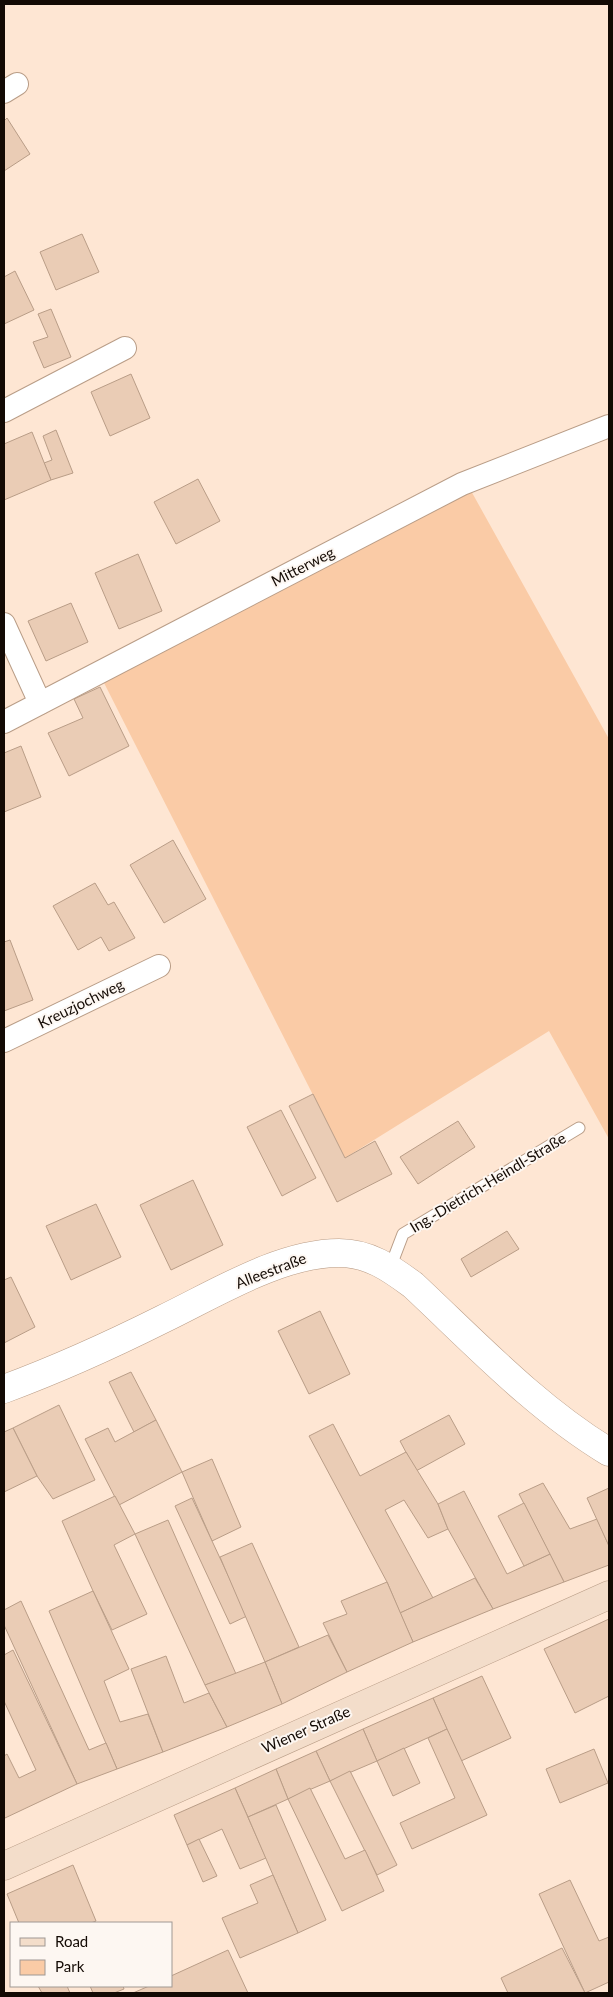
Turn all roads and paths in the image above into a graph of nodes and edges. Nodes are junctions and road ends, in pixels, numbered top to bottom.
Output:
1 (125, 348) dead end
2 (4, 412) edge
3 (609, 426) edge
4 (4, 624) edge
5 (40, 703) junction
6 (4, 722) edge
7 (159, 966) dead end
8 (4, 1041) edge
9 (579, 1128) dead end
10 (390, 1268) junction
11 (4, 1389) edge
12 (609, 1452) edge
13 (609, 1595) edge
14 (4, 1866) edge

1 - 2 street
3 - 5 street, Mitterweg
4 - 5 street
5 - 6 street, Mitterweg
7 - 8 street, Kreuzjochweg
9 - 10 lane, Ing.-Dietrich-Heindl-Straße
10 - 11 street, Alleestraße
10 - 12 street, Alleestraße
13 - 14 main road, Wiener Straße

